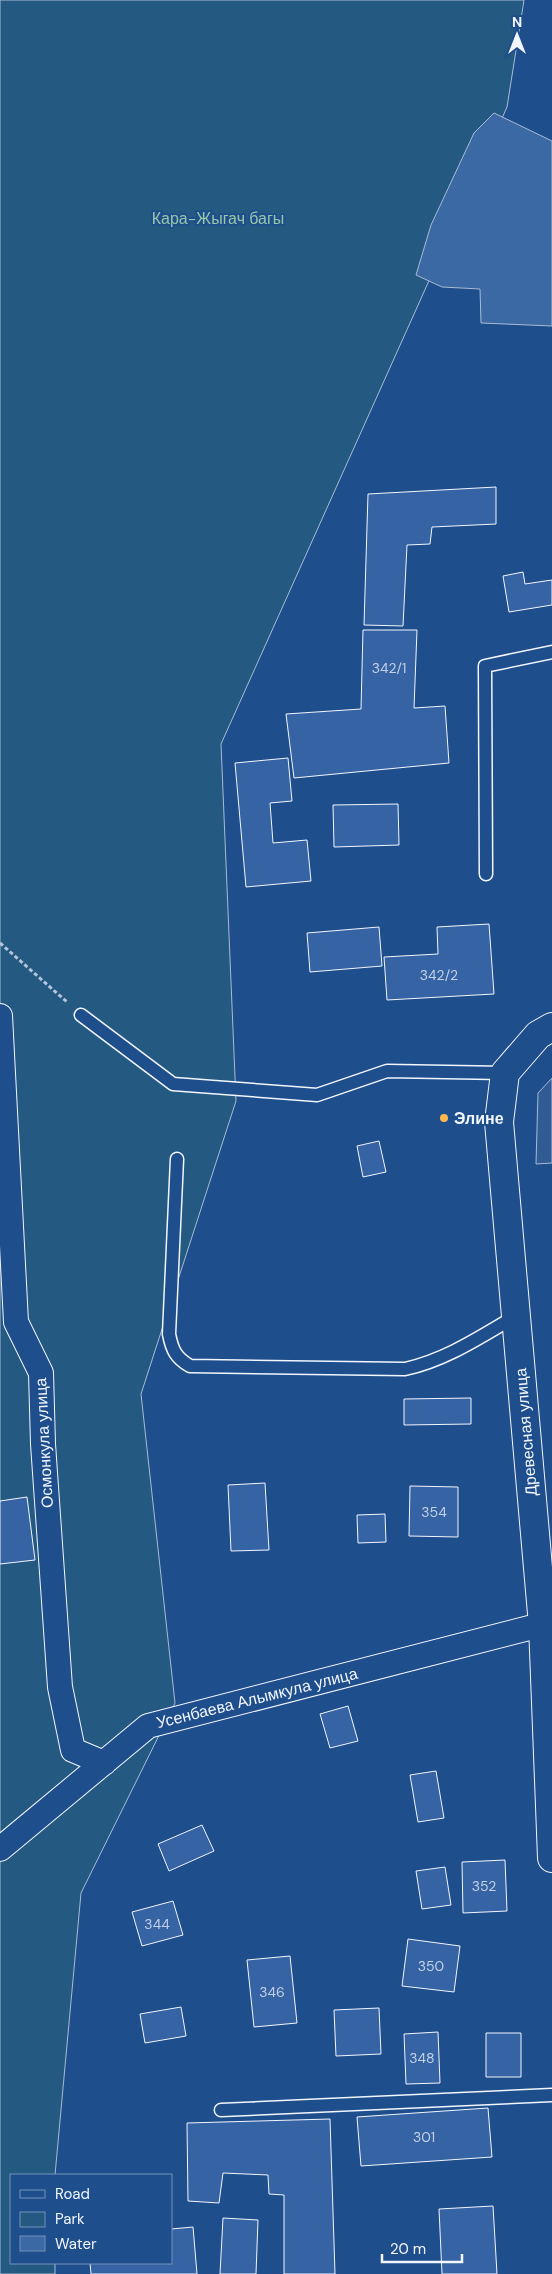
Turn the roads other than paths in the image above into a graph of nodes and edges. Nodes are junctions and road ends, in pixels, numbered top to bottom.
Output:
1 (552, 652) edge
2 (486, 874) dead end
3 (82, 1015) road end
4 (0, 1016) edge
5 (552, 1027) edge
6 (505, 1073) junction
7 (177, 1159) dead end
8 (516, 1316) junction
9 (547, 1624) edge
10 (104, 1763) junction
11 (0, 1849) edge
12 (552, 1858) edge
13 (552, 2095) edge
14 (221, 2110) dead end

1 - 2 lane
3 - 6 lane
4 - 10 street, Осмонкула улица
5 - 6 street
6 - 8 street, Древесная улица
7 - 8 lane
8 - 9 street, Древесная улица
9 - 10 street, Усенбаева Алымкула улица
9 - 12 street, Древесная улица
10 - 11 street, Усенбаева Алымкула улица
13 - 14 lane

